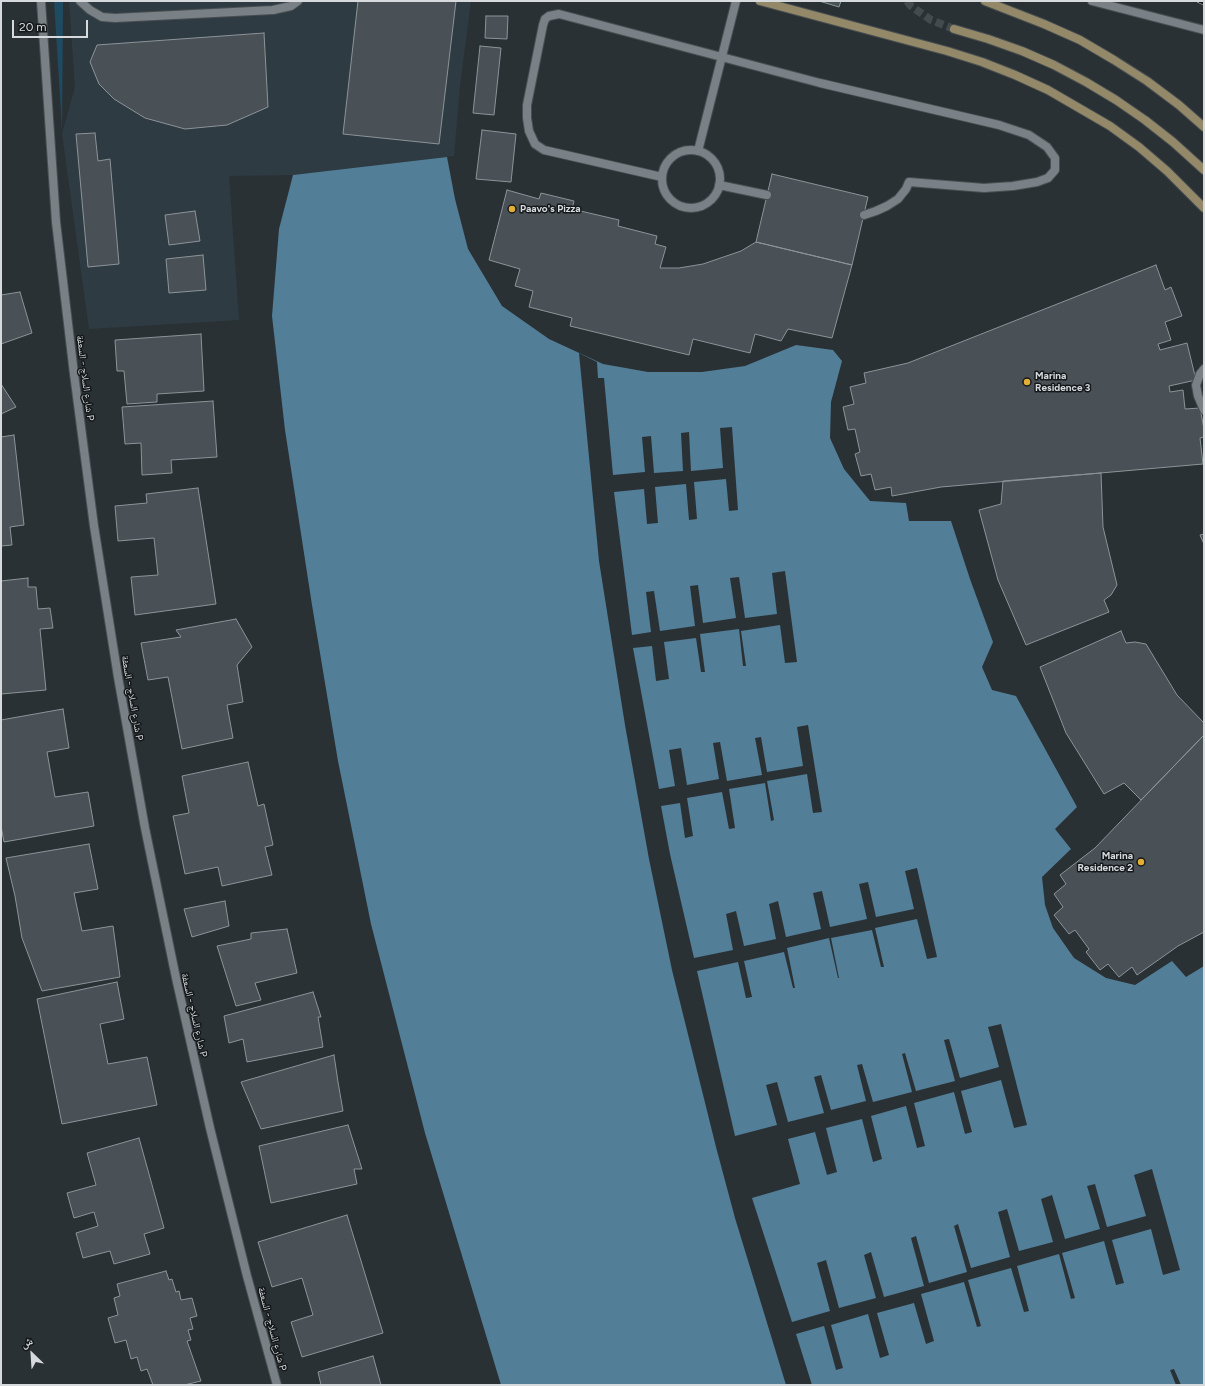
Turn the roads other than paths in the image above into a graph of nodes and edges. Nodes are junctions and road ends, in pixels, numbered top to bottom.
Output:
1 (41, 1) edge
2 (80, 1) edge
3 (298, 1) edge
4 (736, 1) edge
5 (760, 1) edge
6 (985, 1) edge
7 (1092, 1) edge
8 (954, 29) tunnel mouth
9 (1204, 30) edge
10 (722, 57) junction
11 (1204, 127) edge
12 (698, 151) junction
13 (1204, 170) edge
14 (662, 177) junction
15 (719, 185) junction
16 (767, 195) dead end
17 (1204, 208) edge
18 (864, 215) dead end
19 (1204, 369) edge
20 (1204, 410) edge
21 (277, 1385) edge

1 - 21 street, شارع السلاج - السعفة P
2 - 3 street
4 - 10 street
5 - 17 street
6 - 11 street
7 - 9 street
8 - 13 street
10 - 12 street
10 - 14 street
10 - 18 street
12 - 14 street
12 - 15 street
14 - 15 street
15 - 16 street
19 - 20 street

